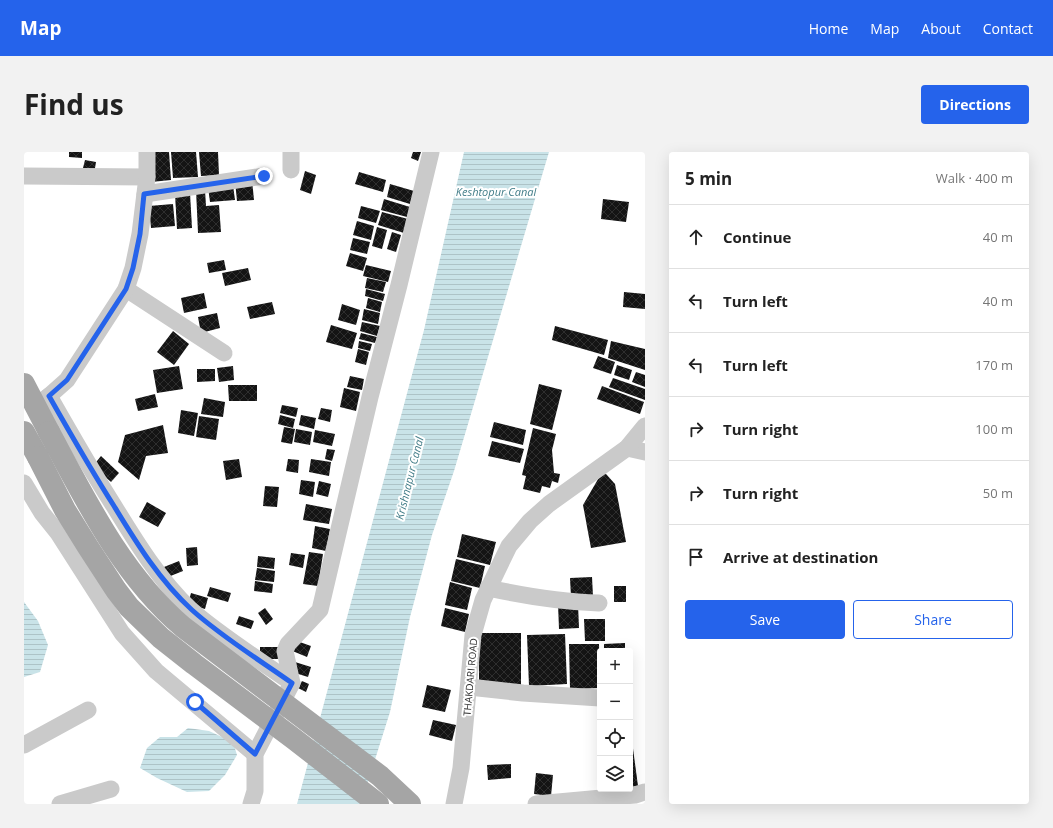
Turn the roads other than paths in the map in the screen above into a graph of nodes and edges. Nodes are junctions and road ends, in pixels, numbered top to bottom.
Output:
1 (147, 152) edge
2 (291, 152) edge
3 (431, 152) edge
4 (291, 170) dead end
5 (24, 176) edge
6 (264, 176) dead end
7 (147, 177) junction
8 (144, 194) junction
9 (126, 289) junction
10 (224, 353) dead end
11 (24, 384) edge
12 (42, 401) junction
13 (645, 426) edge
14 (24, 432) edge
15 (627, 448) junction
16 (645, 452) edge
17 (24, 482) edge
18 (488, 588) junction
19 (599, 603) dead end
20 (292, 683) junction
21 (469, 687) junction
22 (597, 698) edge
23 (88, 710) dead end
24 (24, 745) edge
25 (255, 754) junction
26 (112, 789) dead end
27 (645, 792) edge
28 (60, 804) edge
29 (250, 804) edge
30 (378, 804) edge
31 (410, 804) edge
32 (454, 804) edge
33 (536, 804) edge

1 - 7 street
2 - 4 street
3 - 20 street
5 - 7 street
6 - 8 street
7 - 8 street
8 - 9 street
9 - 10 street
9 - 12 street
11 - 12 main road
12 - 20 street
12 - 31 main road, bridge
13 - 15 street, THAKDARI ROAD
14 - 30 main road, bridge
15 - 16 street
15 - 18 street, THAKDARI ROAD
17 - 25 street
18 - 19 street
18 - 21 street, THAKDARI ROAD
20 - 25 street
21 - 22 street
21 - 32 street, THAKDARI ROAD
23 - 24 street
25 - 29 street
26 - 28 street
27 - 33 street

